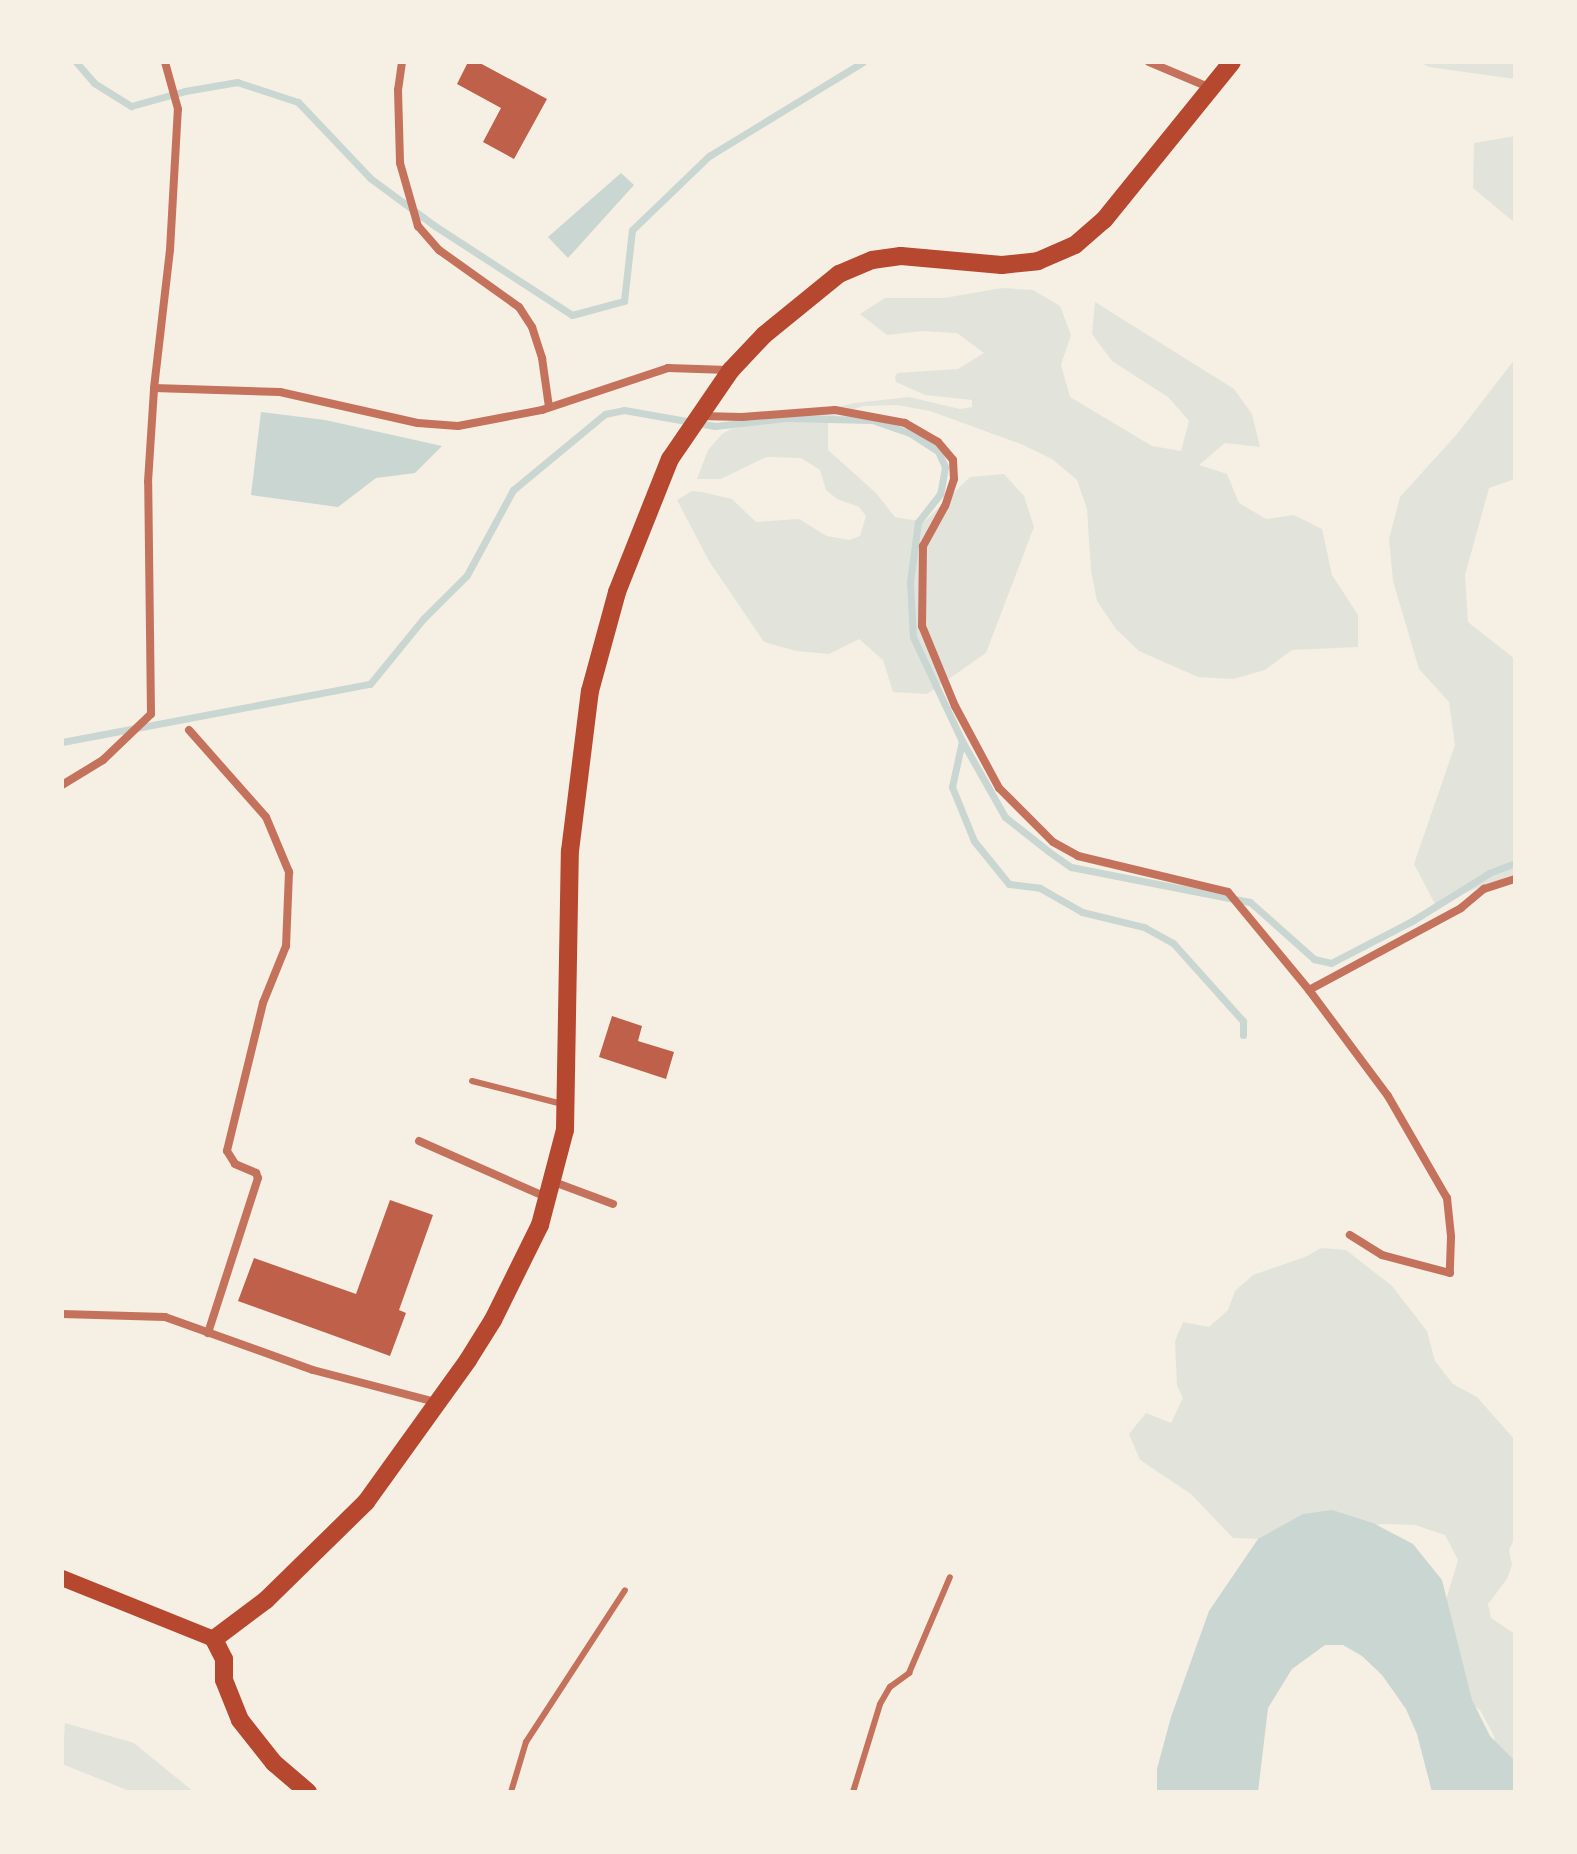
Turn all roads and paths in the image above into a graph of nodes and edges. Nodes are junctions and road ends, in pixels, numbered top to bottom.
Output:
1 (402, 62) edge
2 (1149, 62) edge
3 (1232, 62) edge
4 (166, 64) edge
5 (1212, 88) junction
6 (731, 370) junction
7 (154, 388) junction
8 (549, 407) junction
9 (696, 416) junction
10 (189, 730) dead end
11 (62, 785) edge
12 (1515, 879) edge
13 (1309, 990) junction
14 (472, 1081) dead end
15 (566, 1105) junction
16 (419, 1141) dead end
17 (551, 1190) junction
18 (613, 1204) dead end
19 (1350, 1235) dead end
20 (62, 1314) edge
21 (208, 1333) junction
22 (440, 1404) junction
23 (950, 1577) dead end
24 (62, 1578) edge
25 (625, 1590) dead end
26 (214, 1639) junction
27 (308, 1792) edge
28 (511, 1792) edge
29 (853, 1792) edge

1 - 8 street
2 - 5 street
3 - 5 main road
4 - 7 street
5 - 6 main road
6 - 8 street
6 - 9 main road
7 - 8 street
7 - 11 street
9 - 13 street
9 - 15 main road
10 - 21 street
12 - 13 street
13 - 19 street
14 - 15 lane
15 - 17 main road
16 - 17 street
17 - 18 street
17 - 22 main road
20 - 21 street
21 - 22 street
22 - 26 main road
23 - 29 lane
24 - 26 main road
25 - 28 lane
26 - 27 main road

